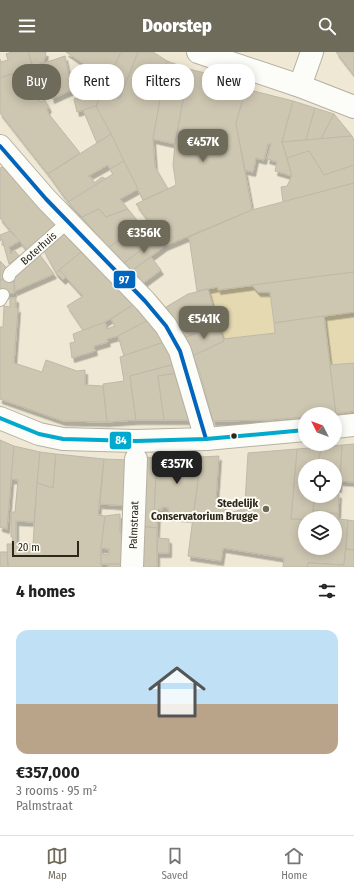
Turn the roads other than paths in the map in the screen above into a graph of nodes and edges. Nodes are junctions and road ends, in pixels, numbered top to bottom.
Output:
1 (198, 52) edge
2 (312, 52) edge
3 (300, 86) junction
4 (354, 107) edge
5 (0, 146) edge
6 (71, 223) junction
7 (9, 276) dead end
8 (0, 418) edge
9 (354, 425) edge
10 (342, 426) edge
11 (298, 431) edge
12 (206, 439) junction
13 (136, 459) dead end
14 (132, 567) edge

1 - 3 street
2 - 3 street
3 - 4 street
5 - 6 street
6 - 7 lane, Boterhuis
6 - 12 street
8 - 12 street
9 - 10 street
11 - 12 street
13 - 14 street, Palmstraat

